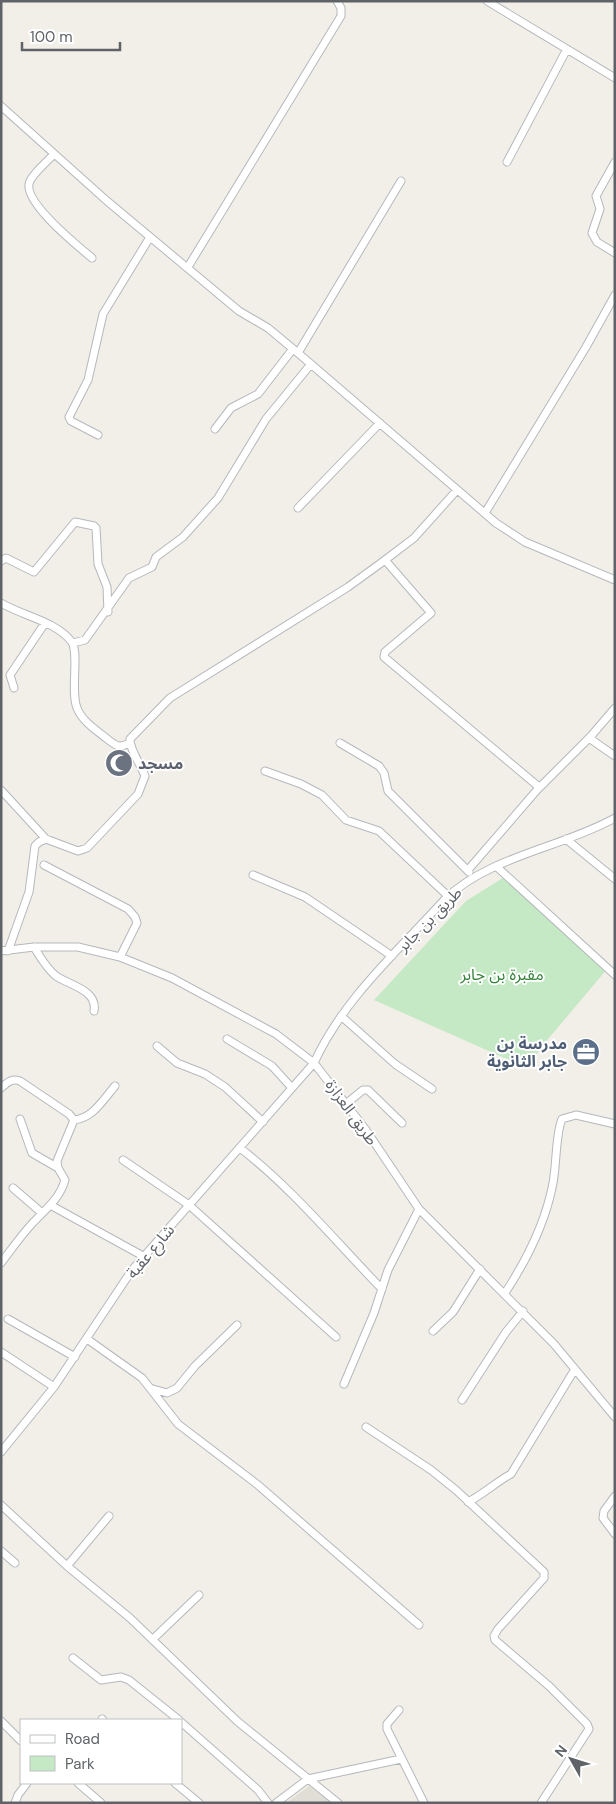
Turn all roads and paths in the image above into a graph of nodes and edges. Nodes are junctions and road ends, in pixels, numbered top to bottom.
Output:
1 (337, 1) edge
2 (487, 1) edge
3 (567, 49) junction
4 (615, 78) edge
5 (1, 106) edge
6 (54, 154) junction
7 (507, 162) dead end
8 (615, 162) edge
9 (401, 180) dead end
10 (150, 237) junction
11 (615, 253) edge
12 (92, 258) dead end
13 (188, 267) junction
14 (615, 294) edge
15 (295, 351) junction
16 (311, 364) junction
17 (380, 422) junction
18 (215, 429) dead end
19 (98, 436) dead end
20 (457, 490) junction
21 (298, 508) dead end
22 (485, 513) junction
23 (386, 560) junction
24 (1, 562) edge
25 (615, 580) edge
26 (1, 603) edge
27 (108, 612) junction
28 (45, 623) junction
29 (73, 642) junction
30 (14, 688) dead end
31 (615, 708) edge
32 (589, 738) junction
33 (129, 743) junction
34 (340, 743) dead end
35 (615, 756) edge
36 (265, 771) dead end
37 (539, 787) junction
38 (1, 790) edge
39 (615, 818) edge
40 (566, 839) junction
41 (46, 840) junction
42 (44, 865) dead end
43 (496, 867) junction
44 (468, 870) junction
45 (253, 875) dead end
46 (475, 877) junction
47 (615, 879) edge
48 (448, 896) junction
49 (34, 948) junction
50 (5, 951) edge
51 (120, 956) junction
52 (392, 956) junction
53 (615, 975) edge
54 (94, 1011) dead end
55 (341, 1016) junction
56 (227, 1039) dead end
57 (157, 1046) dead end
58 (314, 1062) junction
59 (115, 1086) dead end
60 (292, 1088) junction
61 (1, 1089) edge
62 (432, 1089) dead end
63 (347, 1103) junction
64 (20, 1119) dead end
65 (74, 1120) junction
66 (263, 1122) junction
67 (402, 1123) dead end
68 (615, 1124) edge
69 (240, 1148) junction
70 (123, 1160) dead end
71 (58, 1168) junction
72 (13, 1188) dead end
73 (189, 1205) junction
74 (52, 1206) junction
75 (419, 1209) junction
76 (42, 1213) junction
77 (143, 1256) junction
78 (1, 1263) edge
79 (480, 1269) junction
80 (382, 1289) junction
81 (505, 1293) junction
82 (523, 1311) junction
83 (8, 1319) dead end
84 (237, 1325) dead end
85 (433, 1331) dead end
86 (336, 1337) dead end
87 (87, 1338) junction
88 (1, 1352) edge
89 (75, 1357) junction
90 (575, 1369) junction
91 (344, 1384) dead end
92 (54, 1387) junction
93 (153, 1389) junction
94 (462, 1400) dead end
95 (615, 1417) edge
96 (366, 1427) dead end
97 (3, 1448) edge
98 (615, 1496) edge
99 (468, 1502) junction
100 (1, 1505) edge
101 (109, 1516) dead end
102 (615, 1534) edge
103 (1, 1551) edge
104 (15, 1563) dead end
105 (67, 1566) junction
106 (199, 1595) dead end
107 (419, 1625) dead end
108 (153, 1639) junction
109 (72, 1658) dead end
110 (399, 1710) dead end
111 (178, 1719) edge
112 (1, 1721) edge
113 (182, 1723) edge
114 (20, 1741) edge
115 (401, 1759) junction
116 (308, 1778) junction
117 (26, 1784) edge
118 (79, 1784) edge
119 (176, 1784) edge
120 (15, 1803) edge
121 (101, 1803) edge
122 (200, 1803) edge
123 (268, 1803) edge
124 (276, 1803) edge
125 (338, 1803) edge
126 (424, 1803) edge
127 (541, 1803) edge

1 - 13 street
2 - 3 street
3 - 4 street
3 - 7 street
5 - 6 street
6 - 10 street
6 - 12 street
8 - 11 street
9 - 15 street
10 - 13 street
10 - 19 street
13 - 15 street
14 - 22 street
15 - 16 street
15 - 18 street
16 - 17 street
16 - 27 street
17 - 20 street
17 - 21 street
20 - 22 street
20 - 23 street
22 - 25 street
23 - 33 street
23 - 37 street
24 - 27 street
26 - 28 street
27 - 29 street
28 - 29 street
28 - 30 street
29 - 33 street
31 - 32 street
32 - 35 street
32 - 37 street
33 - 41 street
34 - 44 street
36 - 48 street
37 - 44 street
38 - 41 street
39 - 40 street, طريق بن جابر
40 - 43 street, طريق بن جابر
40 - 47 street
41 - 50 street
42 - 51 street
43 - 46 street, طريق بن جابر
43 - 53 street
44 - 46 street
45 - 52 street
46 - 48 street, طريق بن جابر
48 - 52 street, طريق بن جابر
49 - 50 street, طريق العزازة
49 - 51 street, طريق العزازة
49 - 54 street
51 - 58 street, طريق العزازة
52 - 55 street, طريق بن جابر
55 - 58 street, طريق بن جابر
55 - 62 street
56 - 60 street
57 - 66 street
58 - 60 street, شارع عقبة
58 - 63 street, طريق العزازة
59 - 65 street
60 - 66 street, شارع عقبة
61 - 65 street
63 - 67 street
63 - 75 street, طريق العزازة
64 - 71 street
65 - 71 street
66 - 69 street, شارع عقبة
68 - 81 street
69 - 73 street, شارع عقبة
69 - 80 street
70 - 73 street
71 - 74 street
72 - 76 street
73 - 77 street, شارع عقبة
73 - 86 street
74 - 76 street
74 - 77 street
75 - 79 street, طريق العزازة
75 - 80 street
76 - 78 street
77 - 87 street, شارع عقبة
79 - 81 street, طريق العزازة
79 - 85 street
80 - 91 street
81 - 82 street, طريق العزازة
82 - 90 street, طريق العزازة
82 - 94 street
83 - 89 street
84 - 93 street
87 - 89 street, شارع عقبة
87 - 93 street
88 - 92 street
89 - 92 street, شارع عقبة
90 - 95 street, طريق العزازة
90 - 99 street
92 - 97 street, شارع عقبة
93 - 107 street
96 - 99 street
98 - 102 street
99 - 127 street
100 - 105 street
101 - 105 street
103 - 104 street
105 - 108 street
106 - 108 street
108 - 116 street
109 - 111 street
110 - 115 street
112 - 114 street
113 - 123 street
115 - 116 street
115 - 126 street
116 - 124 street
116 - 125 street
117 - 120 street
118 - 121 street
119 - 122 street

